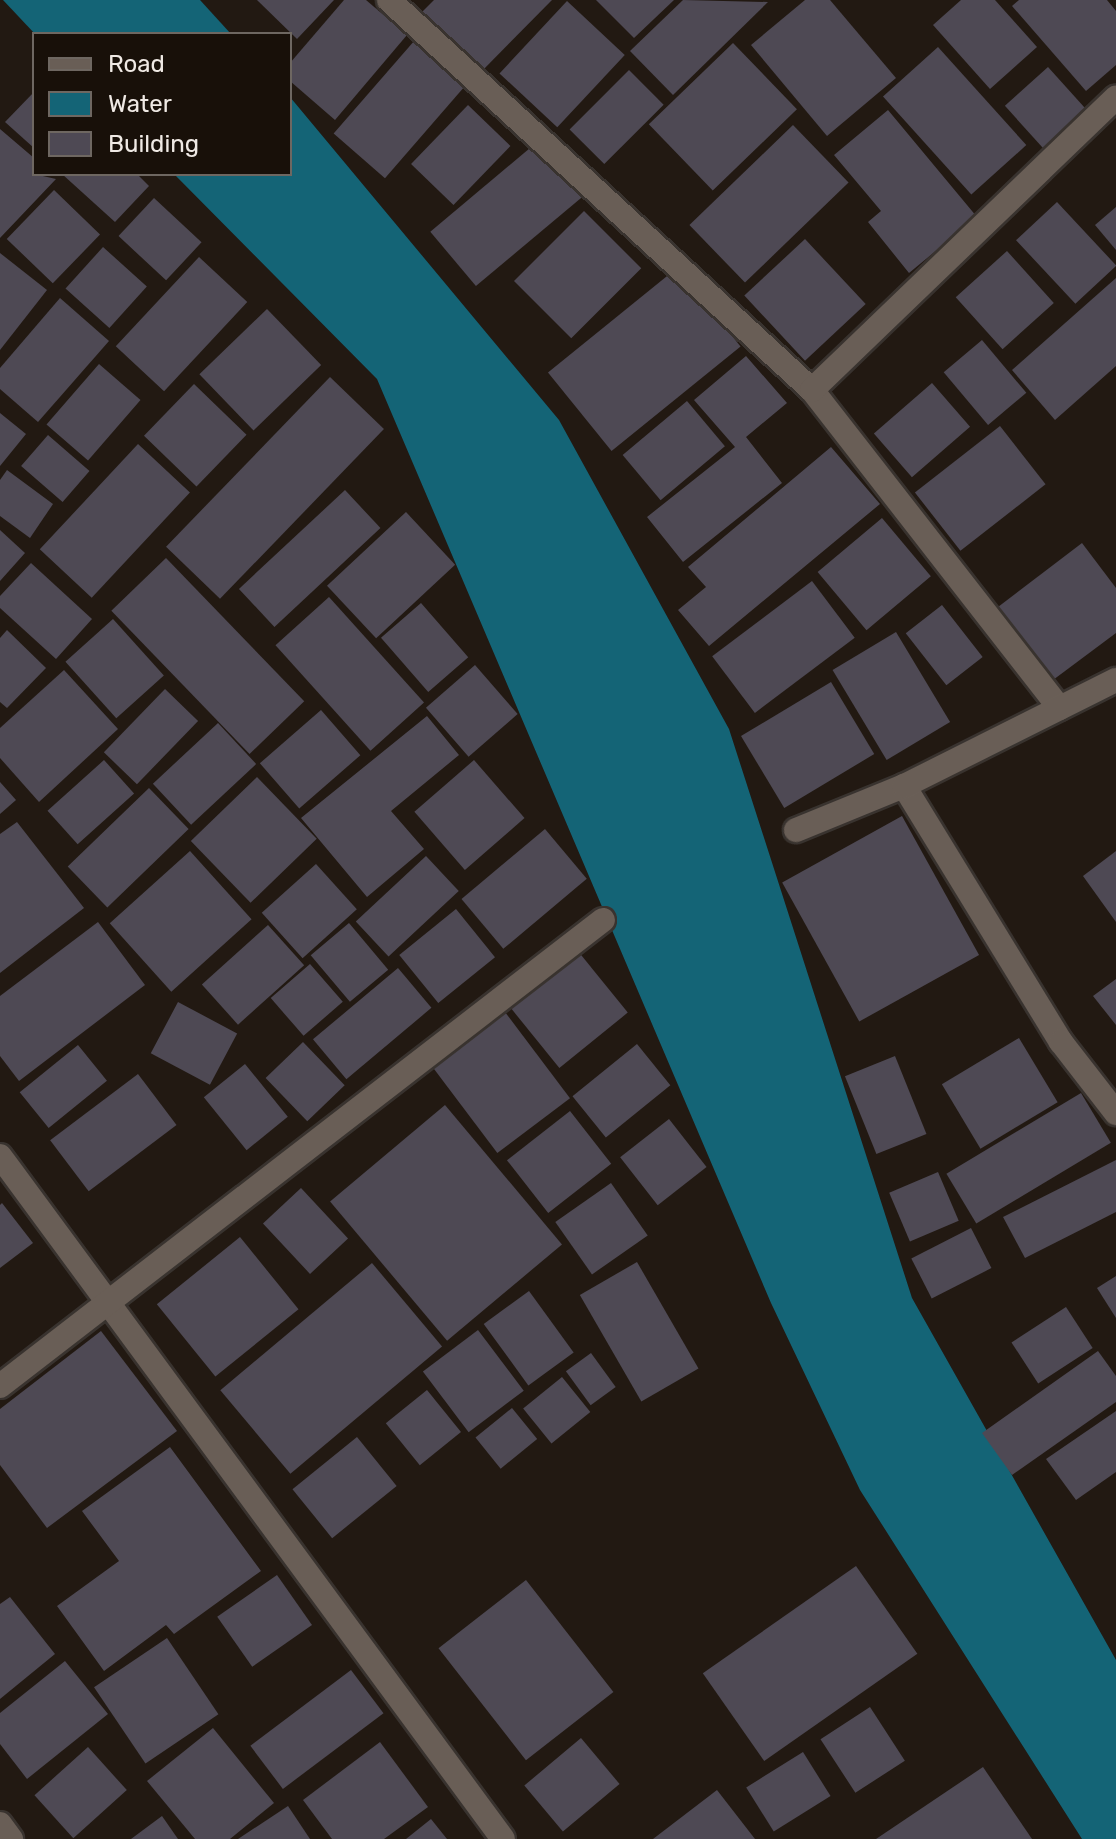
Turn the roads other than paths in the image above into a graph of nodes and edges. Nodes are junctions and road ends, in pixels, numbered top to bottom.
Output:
1 (389, 0) edge
2 (1116, 97) edge
3 (812, 390) junction
4 (1116, 680) edge
5 (1060, 708) junction
6 (904, 786) junction
7 (796, 830) dead end
8 (603, 920) dead end
9 (1116, 1113) edge
10 (0, 1156) edge
11 (108, 1310) junction
12 (0, 1386) edge
13 (0, 1824) edge
14 (11, 1839) edge
15 (503, 1839) edge

1 - 3 street
2 - 3 street
3 - 5 street
4 - 5 street
5 - 6 street
6 - 7 street
6 - 9 street
8 - 11 street
10 - 11 street
11 - 12 street
11 - 15 street
13 - 14 street

